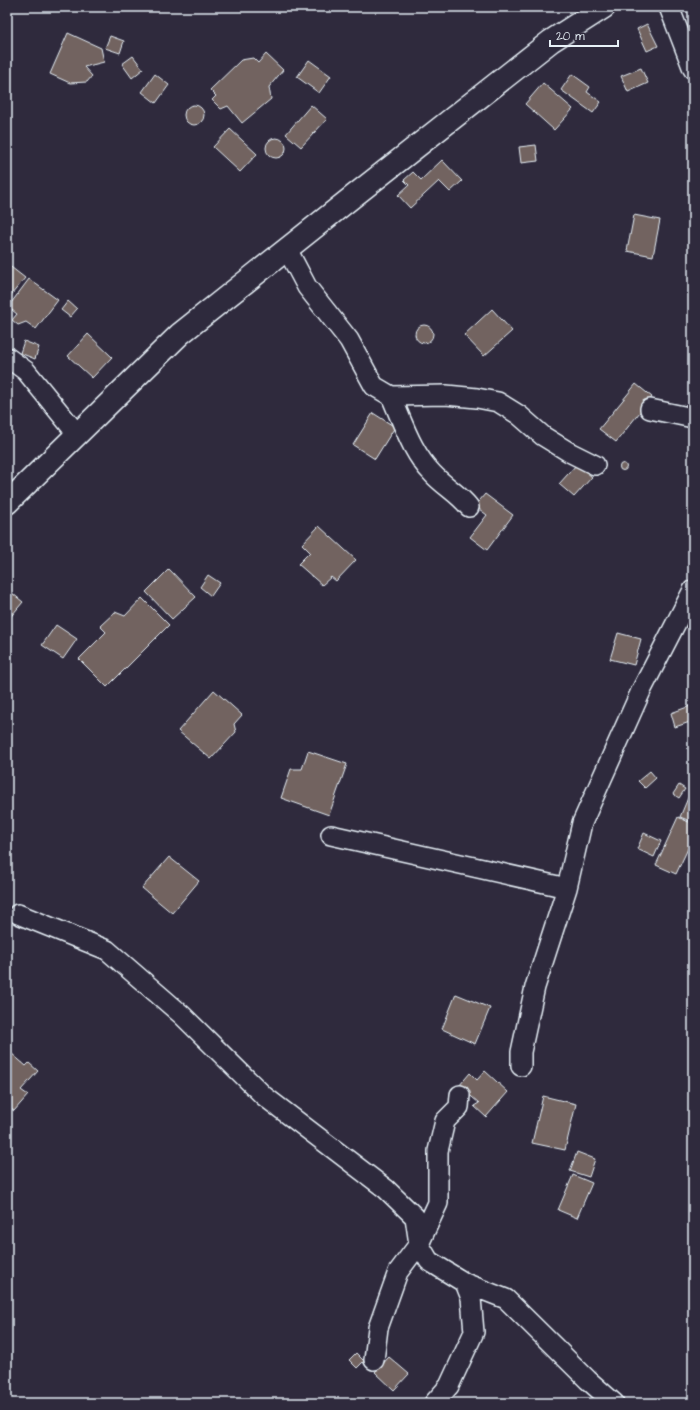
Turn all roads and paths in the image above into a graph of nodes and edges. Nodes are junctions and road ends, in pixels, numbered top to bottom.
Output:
1 (604, 7) edge
2 (668, 7) edge
3 (693, 69) edge
4 (287, 249) junction
5 (7, 357) edge
6 (391, 396) junction
7 (650, 409) dead end
8 (693, 418) edge
9 (77, 434) junction
10 (595, 465) dead end
11 (7, 503) edge
12 (468, 508) dead end
13 (693, 590) edge
14 (331, 834) dead end
15 (567, 888) junction
16 (18, 914) dead end
17 (520, 1066) dead end
18 (460, 1095) dead end
19 (419, 1244) junction
20 (465, 1283) junction
21 (374, 1360) dead end
22 (434, 1403) edge
23 (614, 1403) edge

1 - 4 street
2 - 3 street
4 - 6 street
4 - 9 street
5 - 9 street
6 - 10 street
6 - 12 street
7 - 8 street
9 - 11 street
13 - 15 street
14 - 15 street
15 - 17 street
16 - 19 street
18 - 19 street
19 - 20 street
19 - 21 street
20 - 22 street
20 - 23 street

